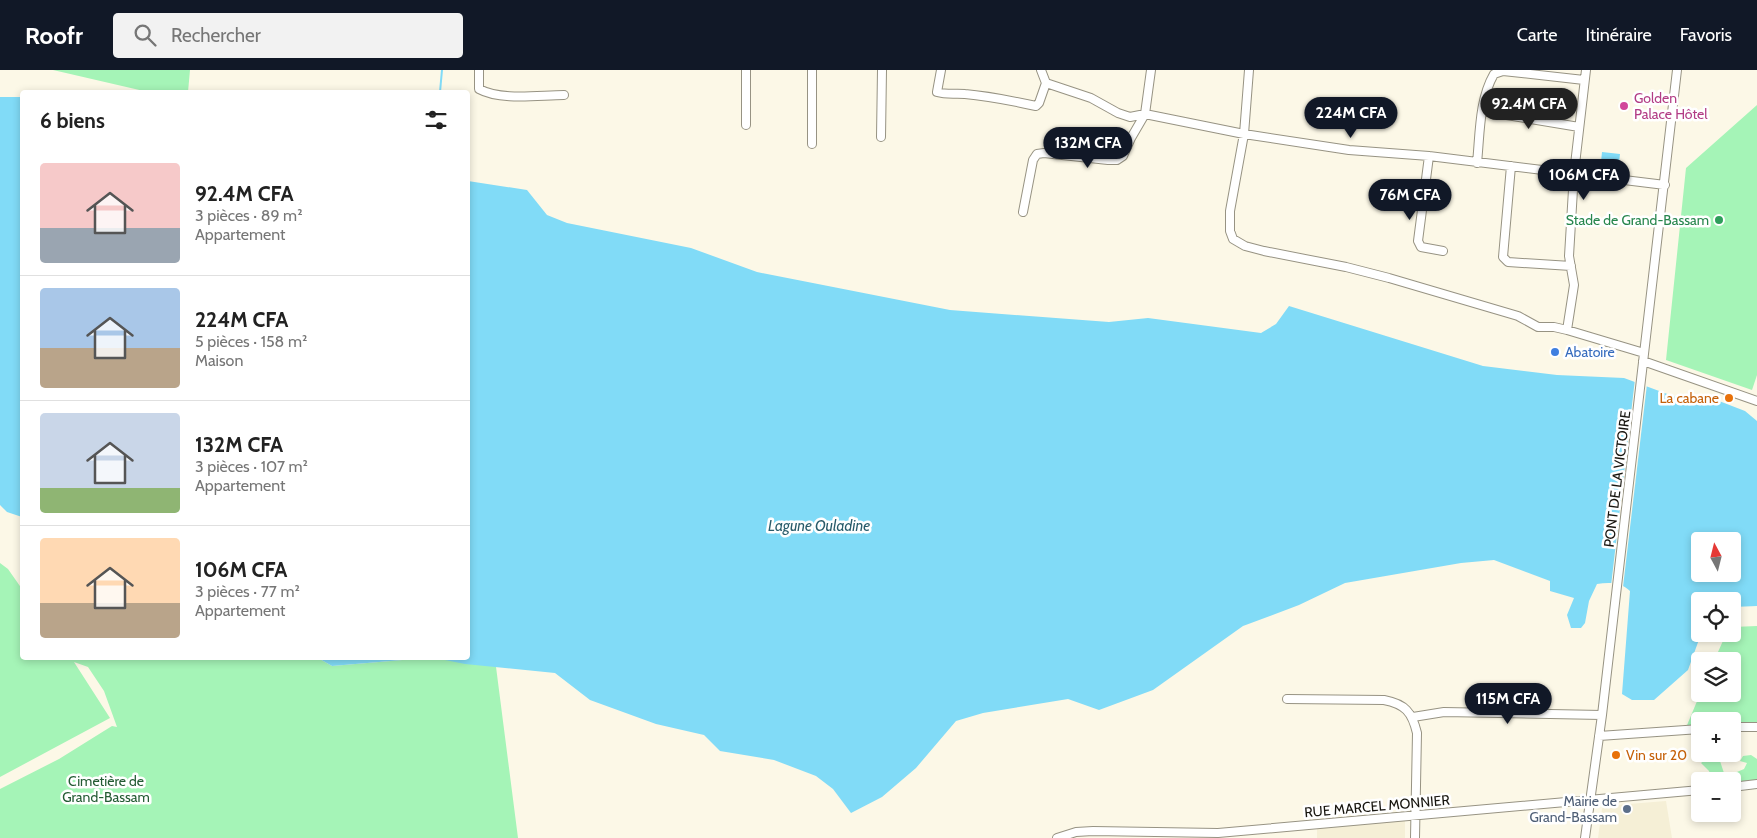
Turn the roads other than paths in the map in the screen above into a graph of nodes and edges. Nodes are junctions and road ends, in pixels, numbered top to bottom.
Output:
1 (479, 70) edge
2 (746, 70) edge
3 (812, 70) edge
4 (882, 70) edge
5 (940, 70) edge
6 (1041, 70) edge
7 (1151, 70) edge
8 (1249, 70) edge
9 (1586, 70) edge
10 (1677, 70) edge
11 (1584, 80) junction
12 (1046, 83) junction
13 (564, 95) dead end
14 (1482, 110) junction
15 (1145, 114) junction
16 (746, 126) dead end
17 (1579, 127) junction
18 (1244, 134) junction
19 (881, 137) dead end
20 (812, 144) dead end
21 (1429, 156) junction
22 (1477, 163) junction
23 (1511, 166) junction
24 (1574, 173) junction
25 (1665, 185) junction
26 (1023, 212) dead end
27 (1443, 252) dead end
28 (1571, 266) junction
29 (1567, 330) junction
30 (1644, 357) junction
31 (1757, 401) edge
32 (1287, 699) dead end
33 (1602, 715) junction
34 (1413, 717) junction
35 (1757, 726) edge
36 (1741, 727) edge
37 (1691, 730) edge
38 (1599, 736) junction
39 (1757, 784) edge
40 (1741, 785) edge
41 (1691, 791) edge
42 (1590, 800) junction
43 (1415, 815) junction
44 (1218, 836) edge
45 (1057, 838) edge
46 (1415, 838) edge
47 (1586, 838) edge

1 - 13 street
2 - 16 street
3 - 20 street
4 - 19 street
5 - 12 street
6 - 12 street
7 - 15 street
8 - 18 street
9 - 11 street
10 - 25 street, PONT DE LA VICTOIRE
11 - 14 street
11 - 17 street
12 - 15 street
14 - 17 street
14 - 22 street
15 - 18 street
15 - 26 street
17 - 24 street
18 - 21 street
18 - 29 street
21 - 22 street
21 - 27 street
22 - 23 street
23 - 24 street
23 - 28 street
24 - 25 street
24 - 28 street
25 - 30 street, PONT DE LA VICTOIRE
28 - 29 street
29 - 30 street
30 - 31 street
30 - 33 street, PONT DE LA VICTOIRE
32 - 34 street
33 - 34 street
33 - 38 street, PONT DE LA VICTOIRE
34 - 43 street
35 - 36 street
37 - 38 street
38 - 42 street, PONT DE LA VICTOIRE
39 - 40 street
41 - 42 street, RUE MARCEL MONNIER
42 - 43 street, RUE MARCEL MONNIER
42 - 47 street, PONT DE LA VICTOIRE
43 - 44 street, RUE MARCEL MONNIER
43 - 46 street
44 - 45 street, RUE MARCEL MONNIER

